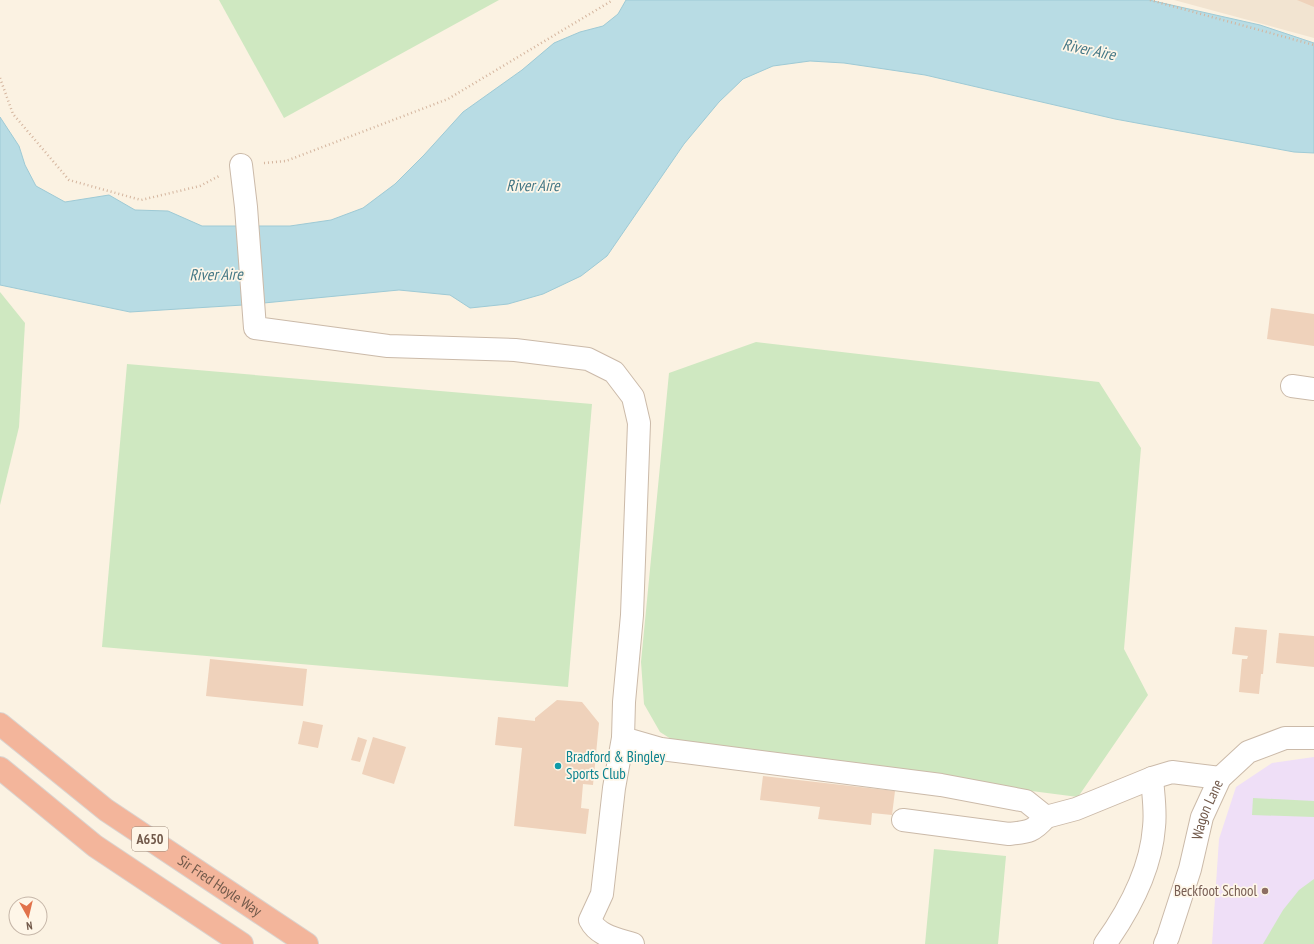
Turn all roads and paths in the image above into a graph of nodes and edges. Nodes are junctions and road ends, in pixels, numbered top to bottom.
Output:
1 (613, 0) edge
2 (1150, 0) edge
3 (1314, 45) edge
4 (0, 78) edge
5 (241, 165) junction
6 (1292, 386) dead end
7 (1314, 389) edge
8 (0, 724) edge
9 (623, 738) junction
10 (1314, 738) edge
11 (0, 768) edge
12 (1152, 778) junction
13 (1220, 778) junction
14 (1046, 818) junction
15 (903, 820) dead end
16 (242, 944) edge
17 (307, 944) edge
18 (633, 944) edge
19 (1105, 944) edge
20 (1165, 944) edge

1 - 5 path
2 - 3 path
4 - 5 path
5 - 9 street
6 - 7 street
8 - 17 highway, Sir Fred Hoyle Way / A650
9 - 14 street
9 - 18 street
10 - 13 street, Wagon Lane
11 - 16 highway, A650
12 - 13 street
12 - 14 street
12 - 19 street
13 - 20 street, Wagon Lane
14 - 15 street

